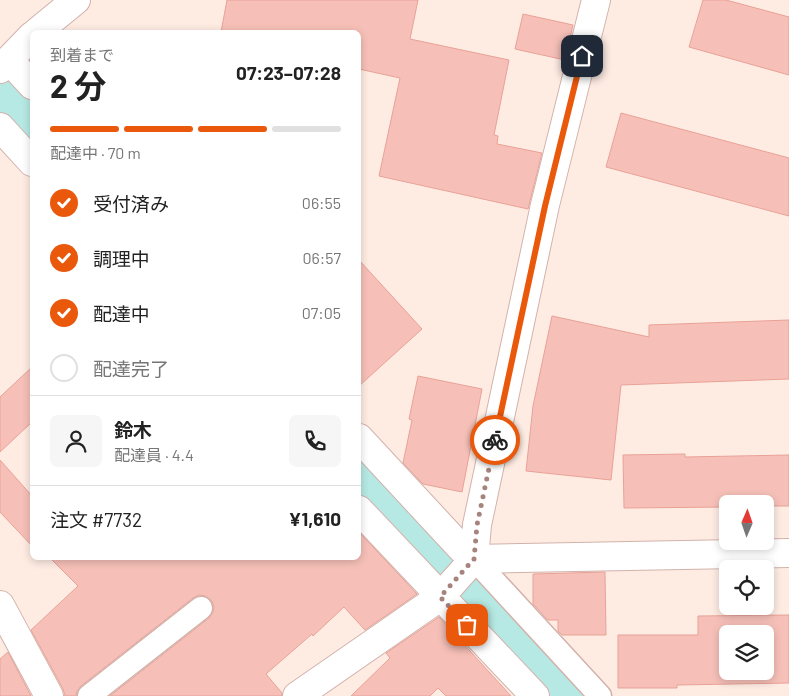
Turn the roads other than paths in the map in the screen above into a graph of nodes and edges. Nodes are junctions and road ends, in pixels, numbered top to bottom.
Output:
1 (76, 0) edge
2 (596, 0) edge
3 (39, 30) edge
4 (30, 38) edge
5 (5, 64) edge
6 (30, 83) edge
7 (0, 127) edge
8 (30, 160) edge
9 (361, 440) edge
10 (361, 512) edge
11 (789, 553) edge
12 (471, 563) junction
13 (444, 592) junction
14 (0, 605) edge
15 (201, 608) dead end
16 (49, 696) edge
17 (90, 696) edge
18 (297, 696) edge
19 (535, 696) edge
20 (600, 696) edge

1 - 3 street
2 - 12 street
4 - 5 street
5 - 6 street
7 - 8 street
9 - 12 street
10 - 13 street
11 - 12 street
12 - 13 street
12 - 20 lane
13 - 18 street
13 - 19 street
14 - 16 street
15 - 17 lane

